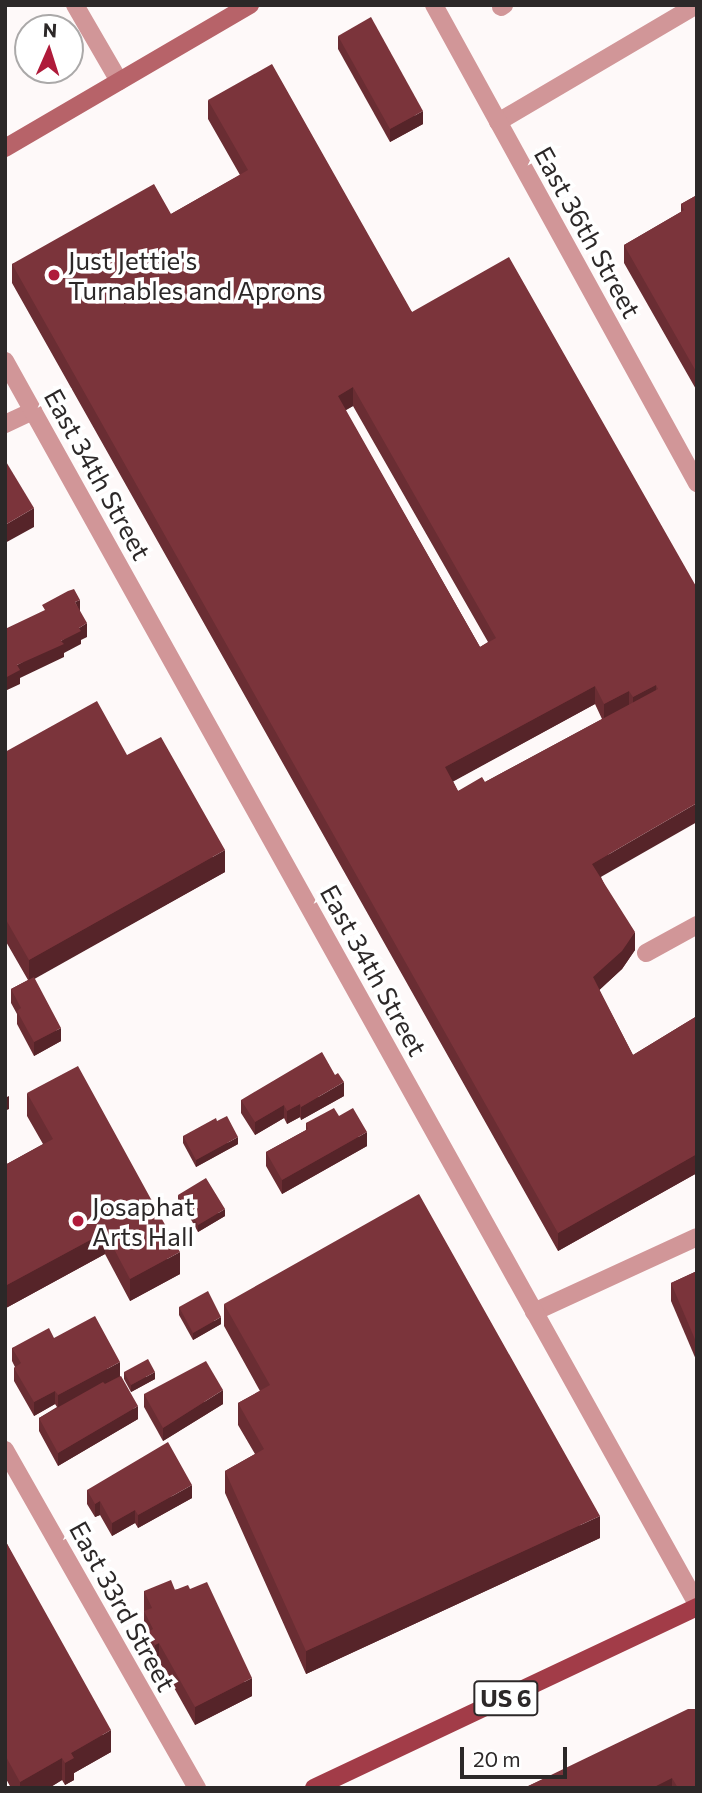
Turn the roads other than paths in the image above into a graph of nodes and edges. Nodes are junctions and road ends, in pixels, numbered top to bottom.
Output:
1 (75, 5) edge
2 (250, 5) edge
3 (434, 5) edge
4 (697, 5) edge
5 (119, 81) junction
6 (498, 122) junction
7 (5, 148) edge
8 (5, 361) edge
9 (33, 411) junction
10 (5, 424) edge
11 (697, 483) edge
12 (697, 925) edge
13 (646, 953) dead end
14 (697, 1237) edge
15 (534, 1312) junction
16 (5, 1450) edge
17 (697, 1606) edge
18 (197, 1788) edge
19 (314, 1788) edge

1 - 5 street
2 - 5 main road
3 - 6 street, East 36th Street
4 - 6 street
5 - 7 main road
6 - 11 street, East 36th Street
8 - 9 street, East 34th Street
9 - 10 street
9 - 15 street, East 34th Street
12 - 13 street
14 - 15 street
15 - 17 street, East 34th Street
16 - 18 street, East 33rd Street
17 - 19 main road, US 6

